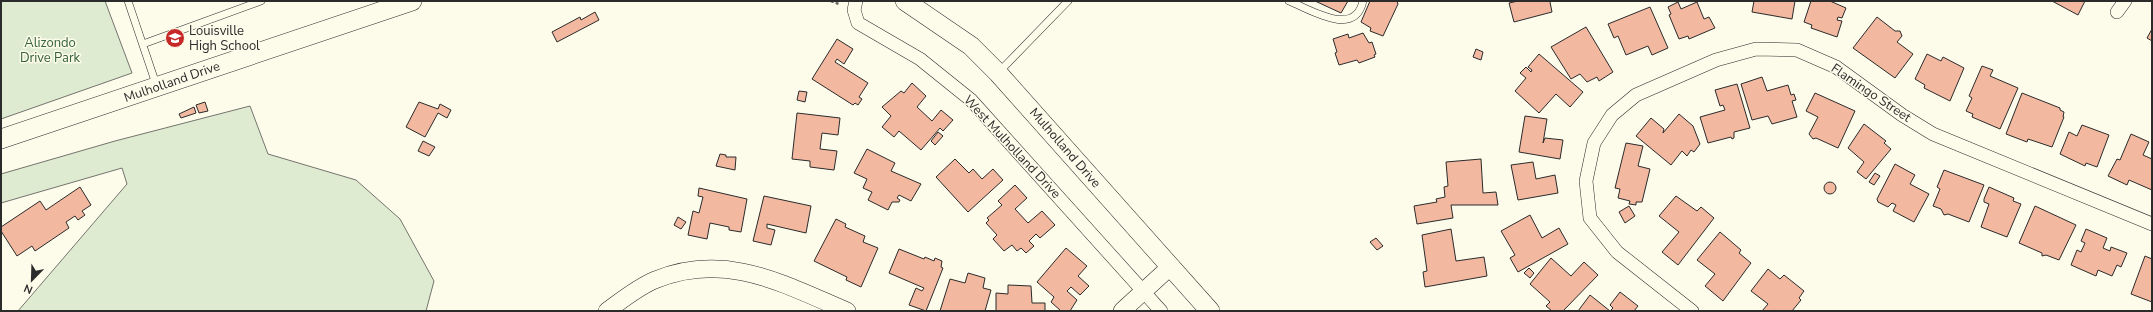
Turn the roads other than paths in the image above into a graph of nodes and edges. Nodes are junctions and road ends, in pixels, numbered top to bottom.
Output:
1 (128, 1) edge
2 (261, 1) edge
3 (412, 1) edge
4 (856, 1) edge
5 (905, 1) edge
6 (1068, 1) edge
7 (1289, 1) edge
8 (1363, 1) edge
9 (2125, 1) edge
10 (2117, 12) dead end
11 (143, 44) junction
12 (998, 73) junction
13 (157, 87) junction
14 (1, 140) edge
15 (2152, 224) edge
16 (1170, 267) junction
17 (1144, 292) junction
18 (607, 311) edge
19 (847, 311) edge
20 (1122, 311) edge
21 (1161, 311) edge
22 (1210, 311) edge
23 (1692, 311) edge

1 - 11 lane
2 - 11 lane
3 - 13 main road, Mulholland Drive
4 - 17 street, West Mulholland Drive
5 - 12 main road, Mulholland Drive
6 - 12 lane
7 - 8 lane
9 - 10 street
11 - 13 lane
12 - 16 main road, Mulholland Drive
13 - 14 main road, Mulholland Drive
15 - 23 street, Flamingo Street
16 - 17 street
16 - 22 main road, Mulholland Drive
17 - 20 street
17 - 21 street, West Mulholland Drive
18 - 19 street

